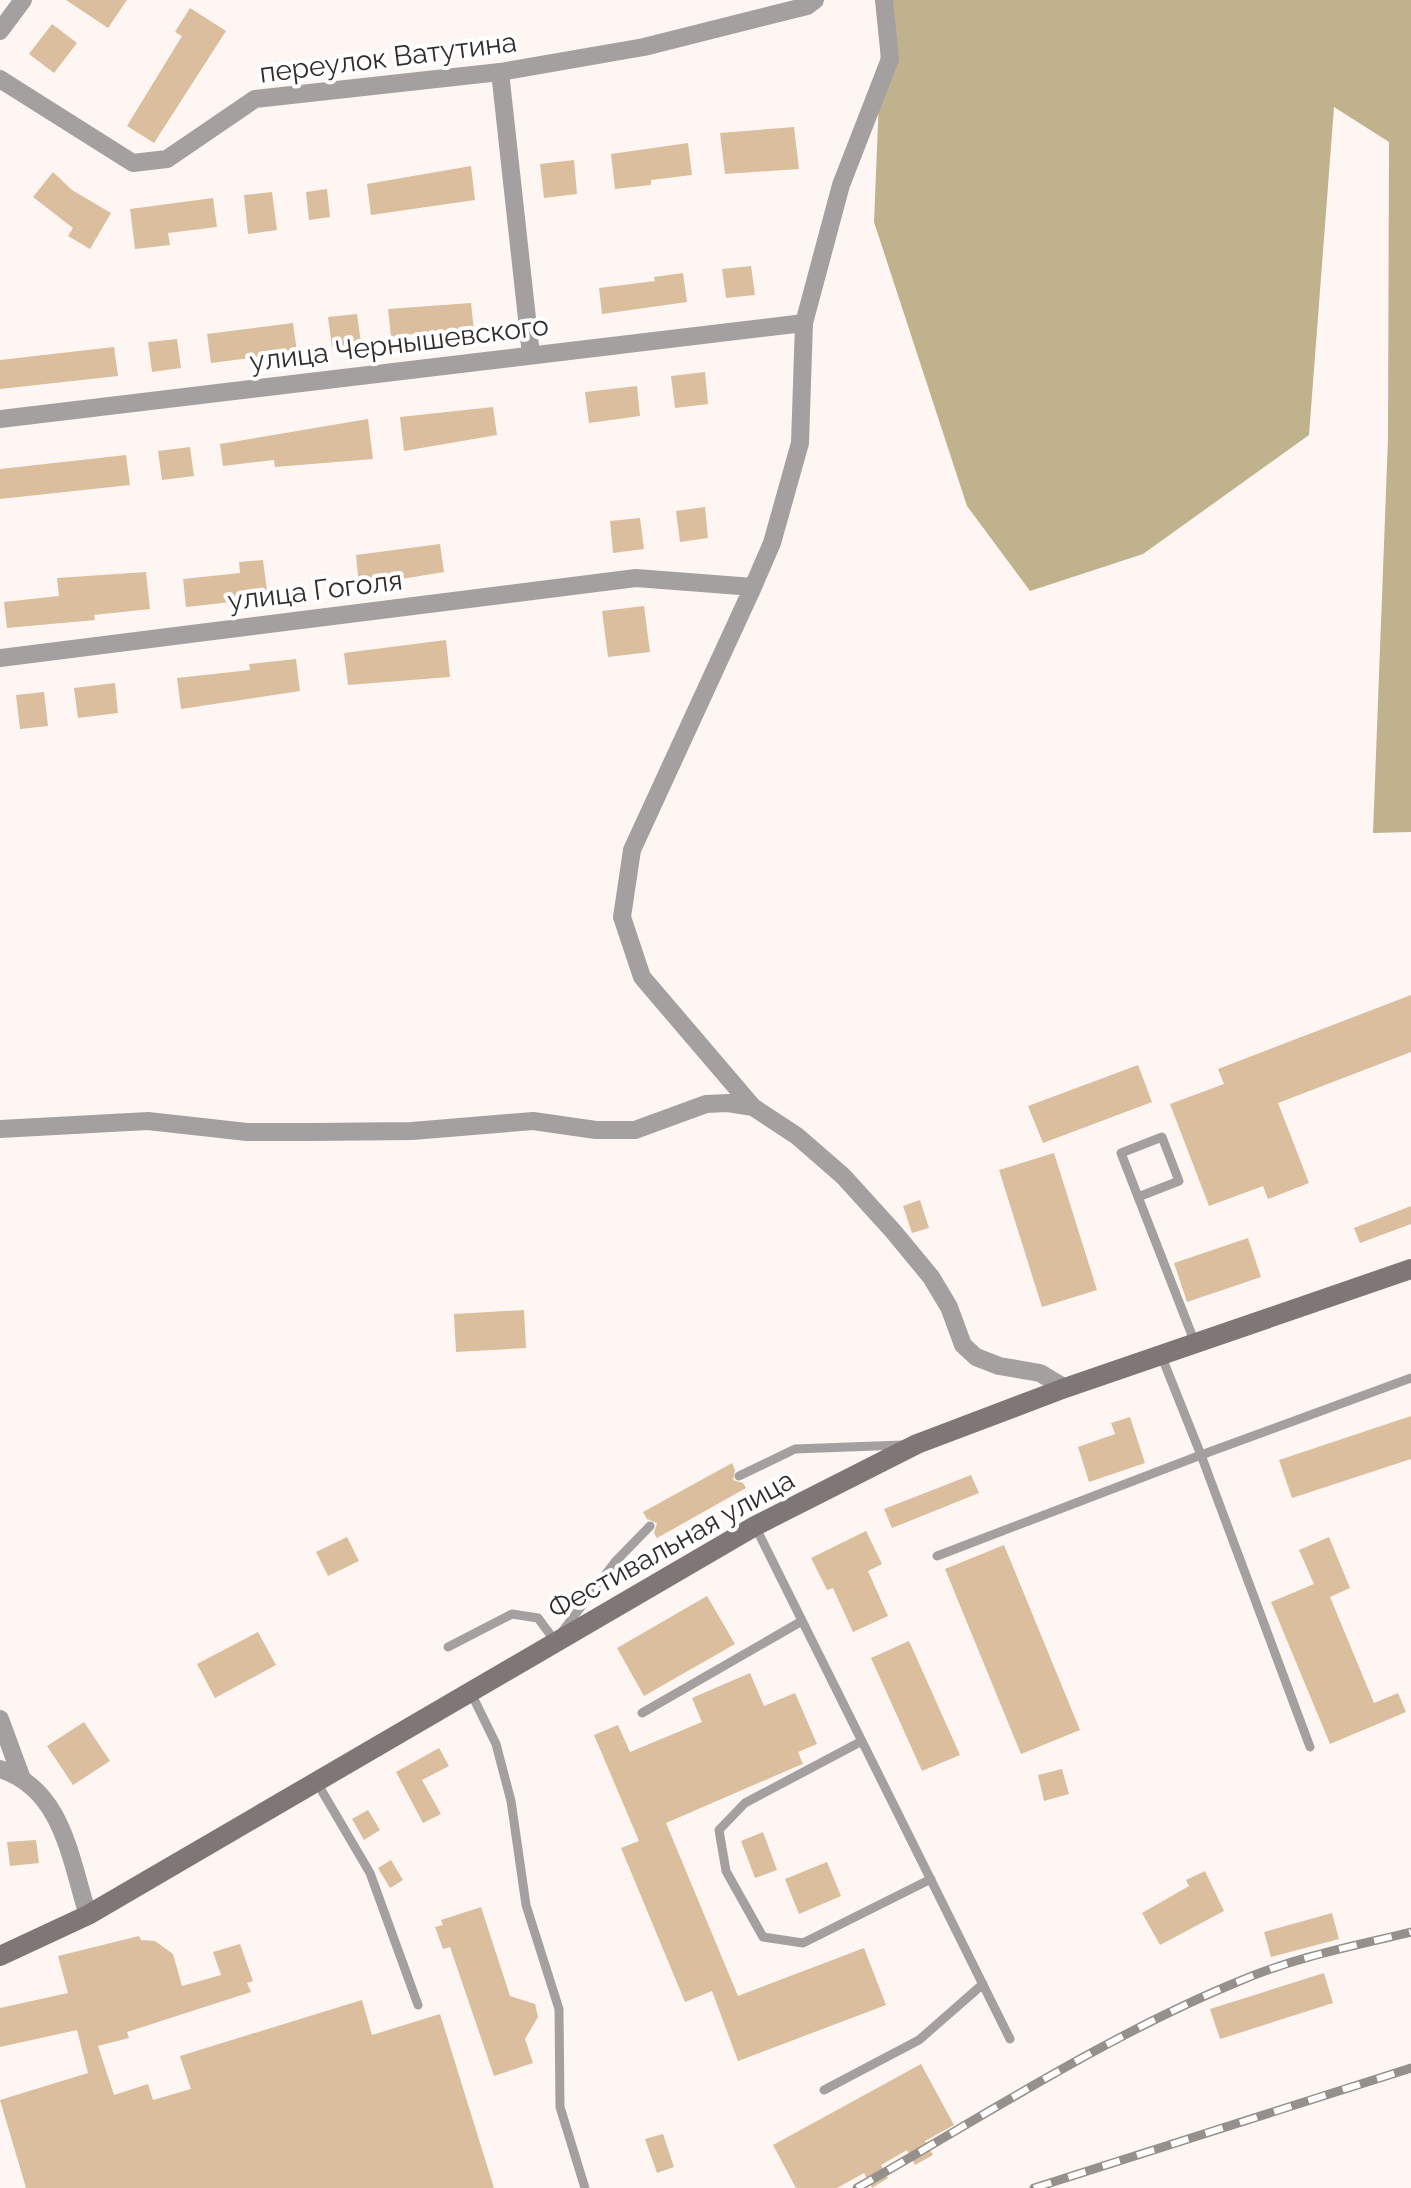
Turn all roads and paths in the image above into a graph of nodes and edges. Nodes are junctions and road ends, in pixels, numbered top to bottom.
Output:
1 (23, 0) edge
2 (815, 0) edge
3 (884, 0) edge
4 (0, 31) edge
5 (500, 72) junction
6 (0, 79) edge
7 (804, 323) junction
8 (531, 355) junction
9 (0, 419) edge
10 (753, 587) junction
11 (0, 658) edge
12 (753, 1107) junction
13 (0, 1129) edge
14 (1138, 1197) junction
15 (1411, 1269) edge
16 (1195, 1343) junction
17 (1161, 1355) junction
18 (1411, 1378) edge
19 (1065, 1388) junction
20 (917, 1444) junction
21 (1201, 1455) junction
22 (739, 1476) dead end
23 (650, 1526) dead end
24 (755, 1526) junction
25 (937, 1556) dead end
26 (802, 1621) junction
27 (555, 1641) junction
28 (448, 1647) dead end
29 (469, 1691) junction
30 (642, 1713) dead end
31 (0, 1719) edge
32 (862, 1741) junction
33 (1310, 1747) dead end
34 (0, 1769) edge
35 (21, 1776) junction
36 (316, 1781) junction
37 (931, 1879) junction
38 (88, 1915) junction
39 (0, 1956) edge
40 (983, 1984) junction
41 (418, 2005) dead end
42 (1010, 2039) dead end
43 (824, 2090) dead end
44 (585, 2188) edge

1 - 4 street
2 - 5 street, переулок Ватутина
3 - 7 street
5 - 6 street, переулок Ватутина
5 - 8 street
7 - 8 street, улица Чернышевского
7 - 10 street
8 - 9 street, улица Чернышевского
10 - 11 street, улица Гоголя
10 - 12 street
12 - 13 street
12 - 19 street
14 - 14 lane
14 - 16 lane
15 - 16 main road, Фестивальная улица
16 - 17 main road, Фестивальная улица
17 - 19 main road, Фестивальная улица
17 - 21 lane
18 - 21 lane
19 - 20 main road, Фестивальная улица
20 - 22 lane
20 - 24 main road, Фестивальная улица
21 - 25 lane
21 - 33 lane
23 - 27 lane
24 - 26 lane
24 - 27 main road, Фестивальная улица
26 - 30 lane
26 - 32 lane
27 - 28 lane
27 - 29 main road, Фестивальная улица
29 - 36 main road, Фестивальная улица
29 - 44 lane
31 - 35 street
32 - 37 lane
32 - 37 lane
34 - 35 street
35 - 38 street
36 - 38 main road, Фестивальная улица
36 - 41 lane
37 - 40 lane
38 - 39 main road, Фестивальная улица
40 - 42 lane
40 - 43 lane

